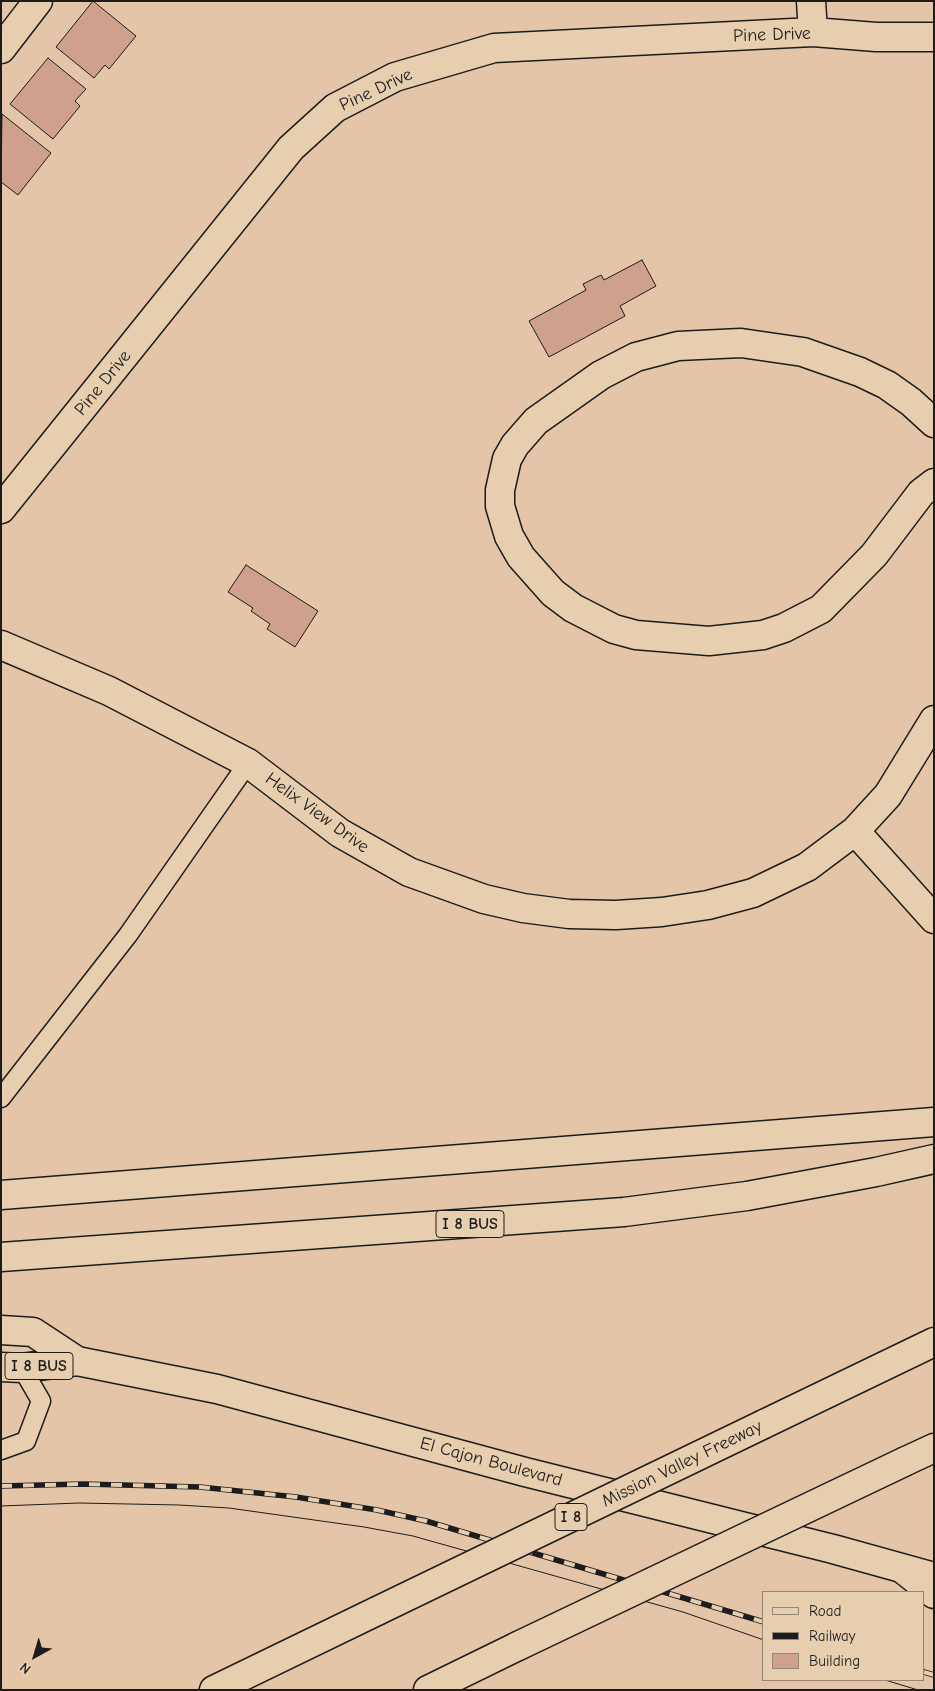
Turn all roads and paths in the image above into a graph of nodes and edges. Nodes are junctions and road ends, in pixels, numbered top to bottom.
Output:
1 (38, 1) edge
2 (811, 1) edge
3 (813, 32) junction
4 (934, 37) edge
5 (1, 49) edge
6 (934, 424) edge
7 (934, 483) edge
8 (1, 509) edge
9 (1, 645) edge
10 (934, 720) edge
11 (248, 763) junction
12 (855, 831) junction
13 (934, 919) edge
14 (1, 1098) edge
15 (934, 1122) edge
16 (934, 1159) edge
17 (1, 1195) edge
18 (1, 1257) edge
19 (1, 1330) edge
20 (934, 1342) edge
21 (77, 1361) junction
22 (11, 1367) edge
23 (934, 1448) edge
24 (1, 1450) edge
25 (904, 1570) junction
26 (934, 1577) edge
27 (934, 1594) edge
28 (214, 1690) edge
29 (428, 1690) edge

1 - 5 main road
2 - 3 main road
3 - 4 main road, Pine Drive
3 - 8 main road, Pine Drive
6 - 7 main road
9 - 11 main road, Helix View Drive
10 - 12 main road, Helix View Drive
11 - 12 main road, Helix View Drive
11 - 14 lane
12 - 13 main road
15 - 17 main road
16 - 18 main road, I 8 BUS
19 - 21 main road, El Cajon Boulevard
20 - 28 main road, Mission Valley Freeway / I 8, bridge
21 - 22 main road, El Cajon Boulevard / I 8 BUS
21 - 25 main road, El Cajon Boulevard / I 8 BUS
22 - 24 lane
23 - 29 main road, bridge
25 - 26 main road, El Cajon Boulevard / I 8 BUS
25 - 27 main road, El Cajon Boulevard

